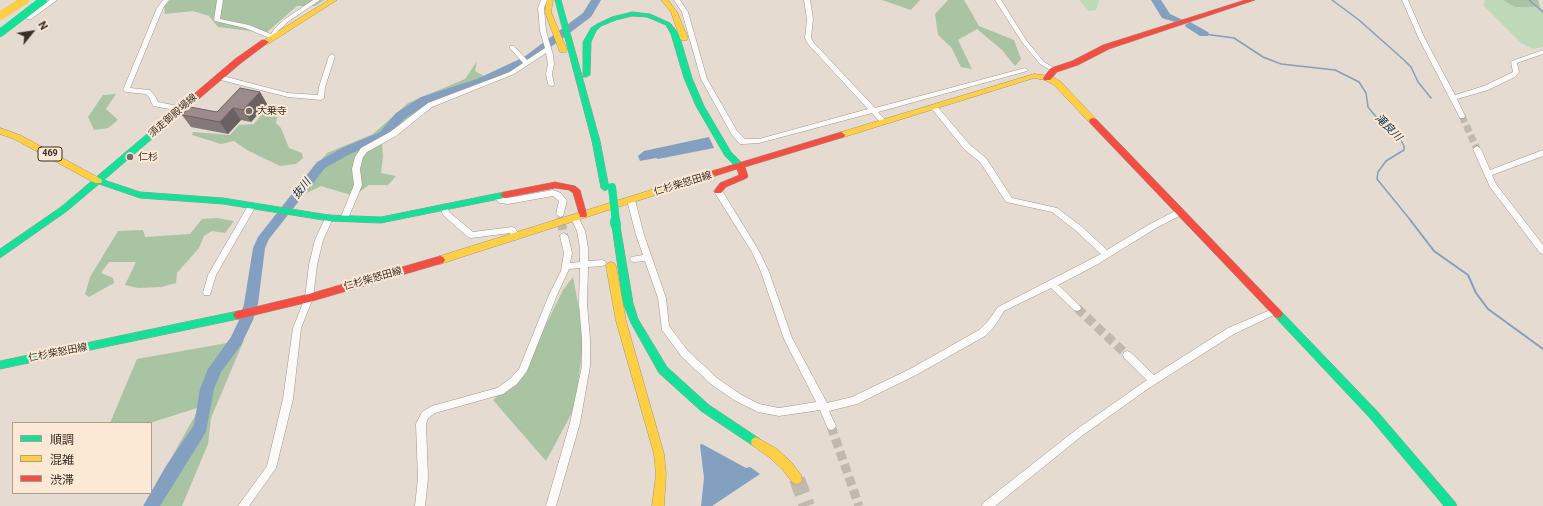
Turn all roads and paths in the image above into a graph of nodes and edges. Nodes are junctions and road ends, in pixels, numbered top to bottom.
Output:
1 (15, 0) edge
2 (26, 0) edge
3 (43, 0) edge
4 (54, 0) edge
5 (166, 0) edge
6 (220, 0) edge
7 (317, 0) edge
8 (334, 0) edge
9 (544, 0) edge
10 (550, 0) edge
11 (558, 0) edge
12 (563, 0) edge
13 (664, 0) edge
14 (677, 0) edge
15 (807, 0) edge
16 (998, 0) edge
17 (1252, 0) edge
18 (1405, 0) edge
19 (0, 16) edge
20 (31, 17) junction
21 (566, 18) junction
22 (0, 33) edge
23 (272, 37) junction
24 (0, 39) edge
25 (570, 46) junction
26 (512, 47) dead end
27 (548, 49) junction
28 (1543, 52) edge
29 (332, 56) dead end
30 (526, 63) junction
31 (1025, 70) dead end
32 (1054, 70) junction
33 (582, 76) junction
34 (219, 77) junction
35 (1048, 78) junction
36 (550, 84) dead end
37 (1454, 98) junction
38 (934, 107) junction
39 (181, 109) junction
40 (874, 111) junction
41 (1462, 116) tunnel mouth
42 (884, 122) junction
43 (0, 131) edge
44 (1477, 149) tunnel mouth
45 (1542, 155) edge
46 (740, 166) junction
47 (1488, 174) junction
48 (98, 181) junction
49 (718, 191) joint
50 (496, 197) junction
51 (631, 200) junction
52 (252, 206) junction
53 (444, 207) junction
54 (1180, 212) junction
55 (560, 214) tunnel mouth
56 (579, 217) junction
57 (329, 218) junction
58 (344, 219) junction
59 (612, 226) junction
60 (564, 236) tunnel mouth
61 (516, 237) junction
62 (1543, 251) edge
63 (0, 254) edge
64 (1107, 255) junction
65 (648, 257) junction
66 (634, 259) dead end
67 (602, 263) dead end
68 (584, 265) junction
69 (567, 266) junction
70 (1052, 284) junction
71 (207, 293) dead end
72 (309, 298) junction
73 (1077, 308) tunnel mouth
74 (1275, 311) junction
75 (1126, 355) tunnel mouth
76 (0, 365) edge
77 (1154, 380) junction
78 (824, 407) junction
79 (831, 426) tunnel mouth
80 (796, 479) tunnel mouth
81 (243, 506) edge
82 (420, 506) edge
83 (551, 506) edge
84 (658, 506) edge
85 (987, 506) edge
86 (1451, 506) edge

1 - 20 street
2 - 19 main road, bridge
3 - 22 main road, bridge
4 - 20 street
5 - 39 street
6 - 23 street
7 - 23 street
8 - 23 main road, 須走御殿場線
9 - 27 street
10 - 25 main road
11 - 21 main road
12 - 21 main road
13 - 46 main road
14 - 40 street
15 - 40 street
16 - 32 street
17 - 32 main road
18 - 37 street
20 - 24 street
21 - 25 main road
23 - 34 main road, 須走御殿場線
25 - 33 main road
25 - 33 main road
26 - 30 street
27 - 30 street
27 - 36 street
28 - 37 street
29 - 34 street
30 - 58 street
31 - 40 street
32 - 35 main road
33 - 46 main road
33 - 59 main road, bridge
34 - 39 main road, 須走御殿場線
35 - 38 main road, 仁杉柴怒田線
35 - 54 main road
37 - 41 street
38 - 42 main road, 仁杉柴怒田線
38 - 64 street
39 - 48 main road, 須走御殿場線
40 - 42 street
42 - 46 main road, 仁杉柴怒田線
43 - 48 main road, 469
44 - 47 street
45 - 47 street
46 - 49 main road
46 - 51 main road, 仁杉柴怒田線
47 - 62 street
48 - 52 main road
48 - 63 main road, 須走御殿場線
49 - 78 street
50 - 53 main road
50 - 55 street
50 - 56 main road
51 - 56 main road, 仁杉柴怒田線
51 - 65 street
52 - 57 main road
52 - 71 street
53 - 58 main road
53 - 61 street
54 - 64 street
54 - 74 main road
56 - 61 main road, 仁杉柴怒田線
56 - 68 street
57 - 58 main road
57 - 72 street
59 - 80 main road
59 - 84 main road
60 - 69 street
61 - 72 main road, 仁杉柴怒田線
64 - 70 street
65 - 66 street
65 - 78 street
67 - 68 street
68 - 69 street
68 - 83 street
69 - 82 street
70 - 73 street
70 - 78 street
72 - 76 main road, 仁杉柴怒田線
72 - 81 street
74 - 77 street
74 - 86 main road
75 - 77 street
77 - 85 street
78 - 79 street

